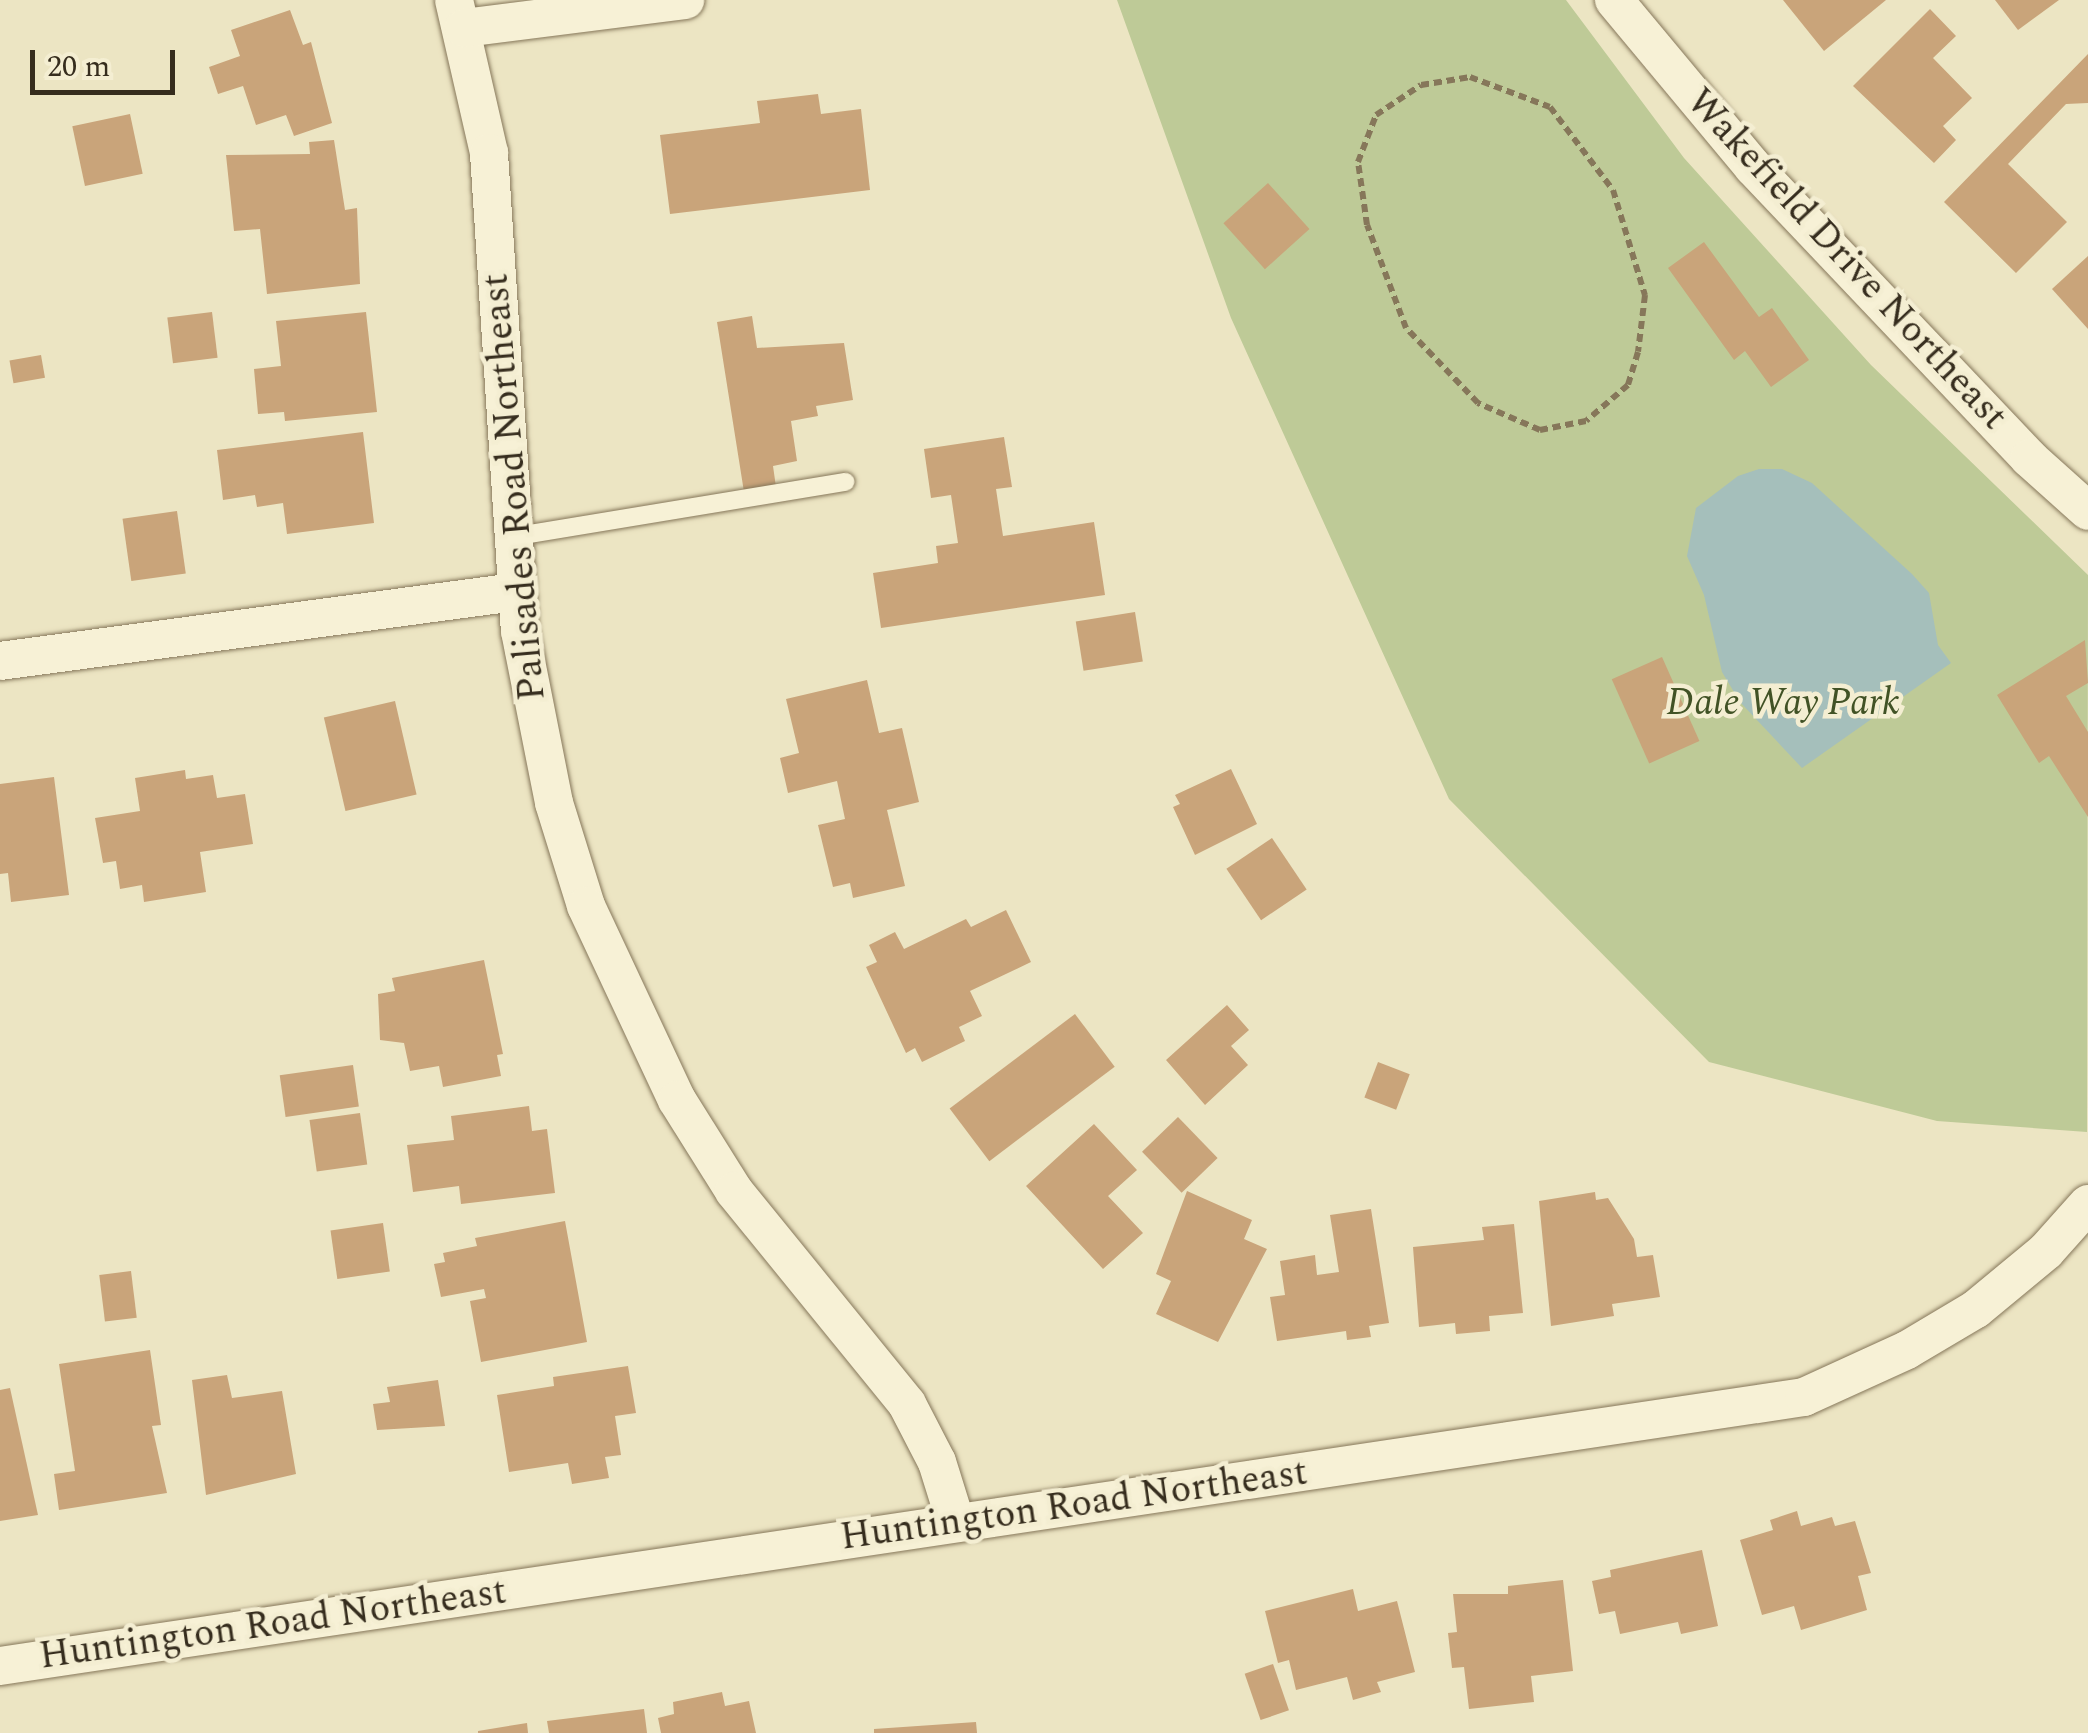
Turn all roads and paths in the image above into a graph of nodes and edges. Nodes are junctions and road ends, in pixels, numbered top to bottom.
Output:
1 (685, 0) edge
2 (1614, 0) edge
3 (459, 14) edge
4 (1644, 295) joint
5 (845, 482) dead end
6 (2088, 510) edge
7 (512, 538) junction
8 (515, 592) junction
9 (0, 661) edge
10 (2088, 1204) edge
11 (956, 1524) junction
12 (0, 1666) edge

1 - 3 street
2 - 6 street, Wakefield Drive Northeast
3 - 7 street, Palisades Road Northeast
4 - 4 path
5 - 7 lane
7 - 8 street, Palisades Road Northeast
8 - 9 street
8 - 11 street, Palisades Road Northeast
10 - 11 street, Huntington Road Northeast
11 - 12 street, Huntington Road Northeast

